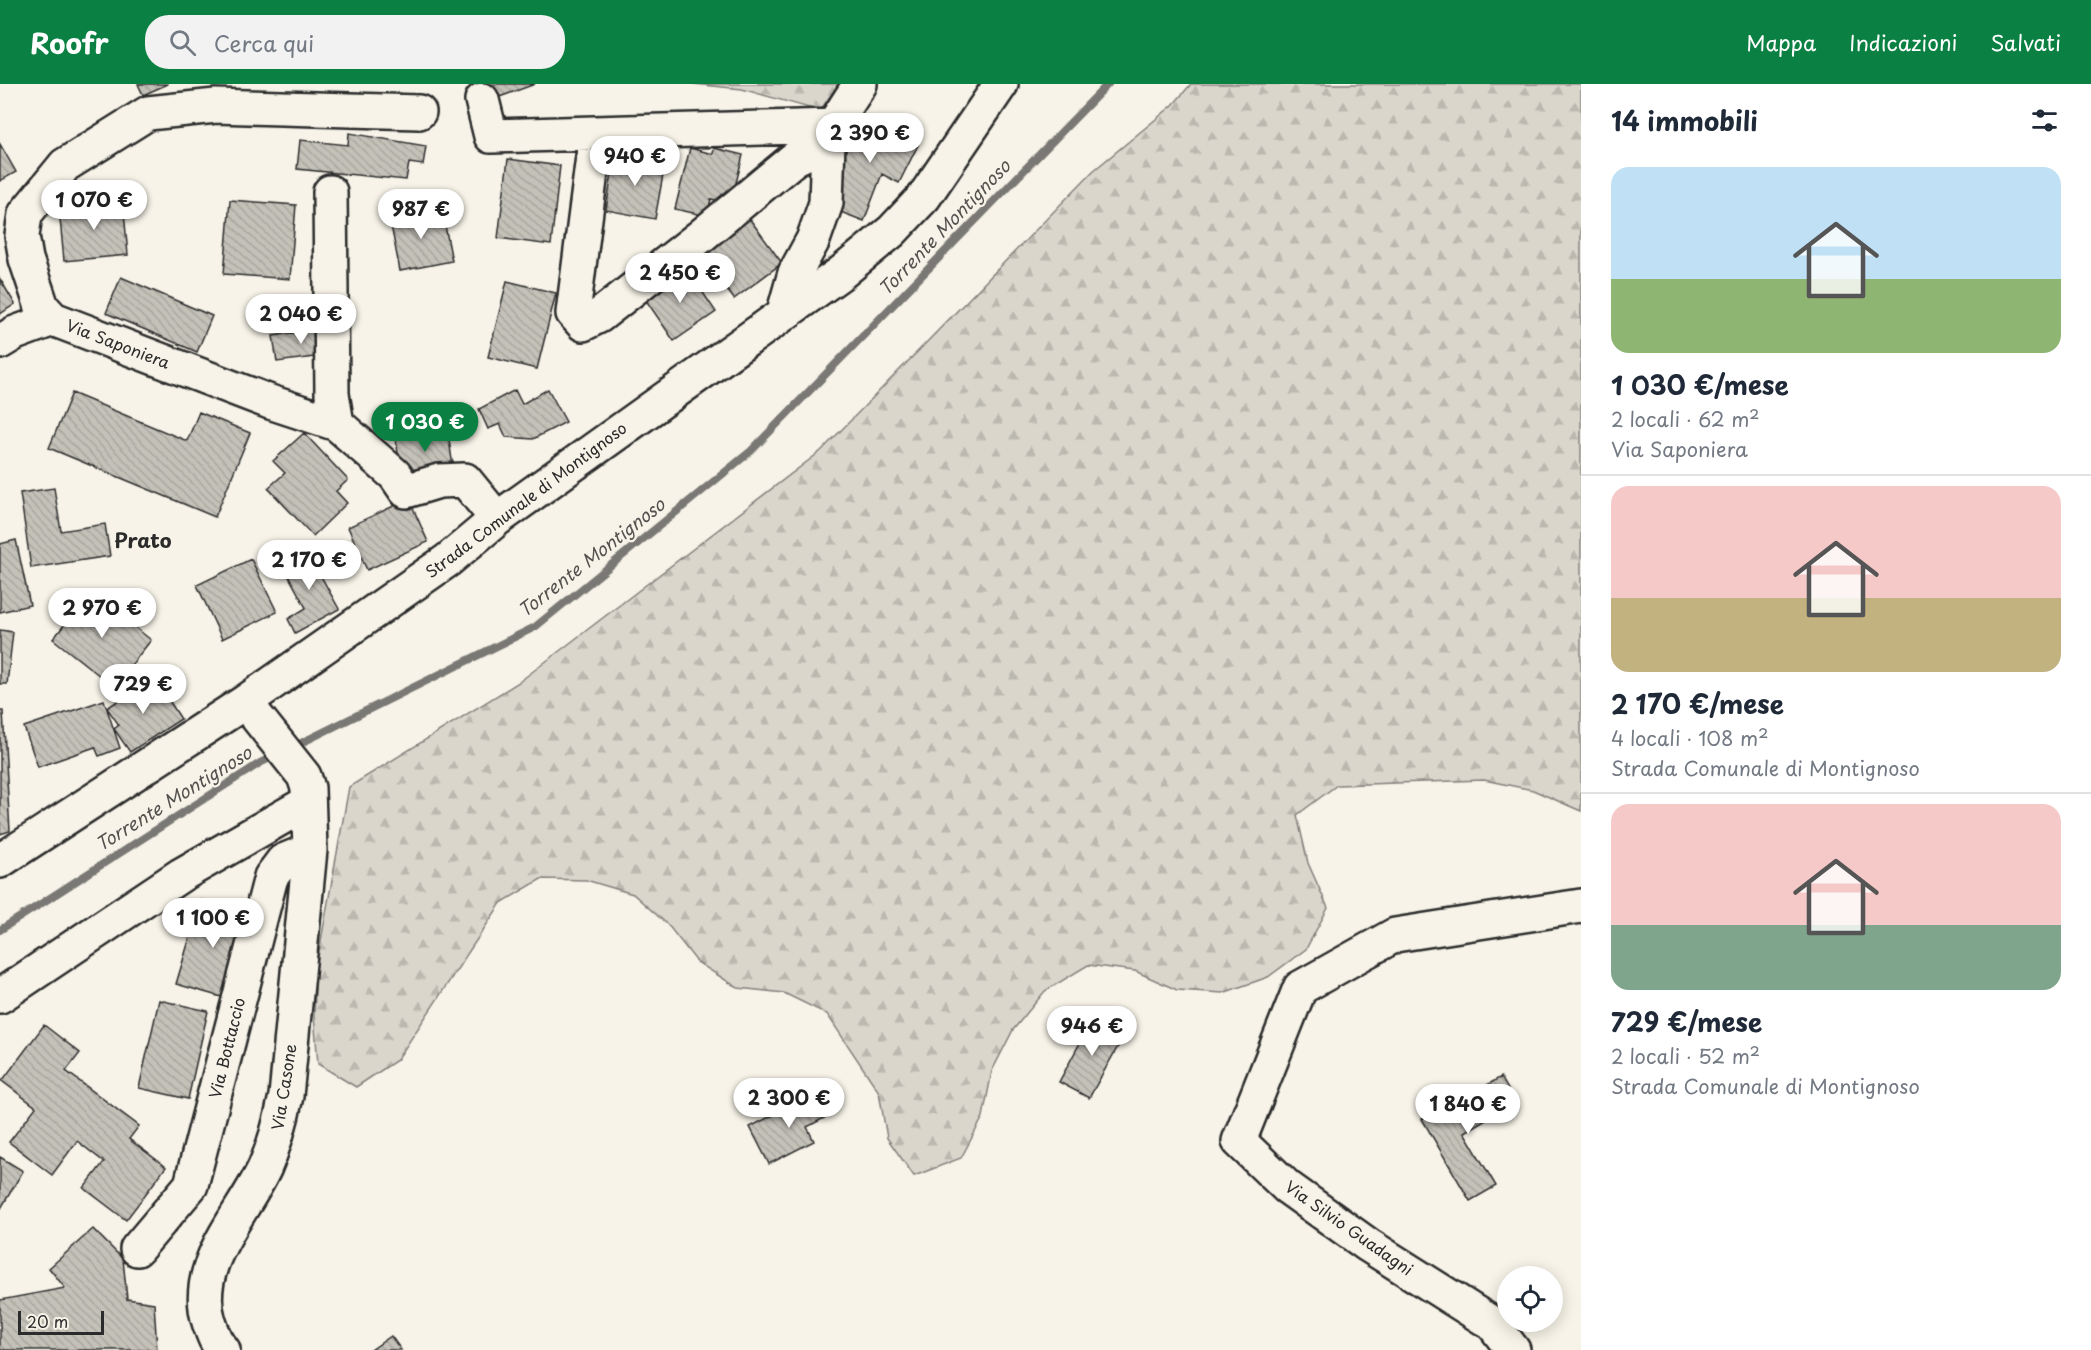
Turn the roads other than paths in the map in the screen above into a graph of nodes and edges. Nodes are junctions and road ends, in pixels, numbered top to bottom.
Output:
1 (860, 84) edge
2 (1001, 84) edge
3 (482, 100) dead end
4 (419, 112) dead end
5 (596, 133) junction
6 (830, 134) junction
7 (330, 192) dead end
8 (784, 312) junction
9 (53, 319) junction
10 (0, 342) edge
11 (337, 424) junction
12 (497, 519) junction
13 (253, 711) junction
14 (305, 790) junction
15 (310, 850) junction
16 (0, 861) edge
17 (1581, 906) edge
18 (0, 996) edge
19 (137, 1249) dead end
20 (223, 1350) edge
21 (1513, 1350) edge

1 - 6 street
2 - 8 street, Strada Comunale di Montignoso
3 - 5 street
4 - 9 street, Via Saponiera
5 - 6 street
5 - 6 street
6 - 8 street
7 - 11 street
8 - 12 street, Strada Comunale di Montignoso
9 - 10 street
9 - 11 street, Via Saponiera
11 - 12 street, Via Saponiera
12 - 13 street, Strada Comunale di Montignoso
13 - 14 street
13 - 16 street, Strada Comunale di Montignoso
14 - 15 street, Via Casone
14 - 18 street
15 - 19 street, Via Bottaccio
15 - 20 street, Via Casone
17 - 21 street, Via Silvio Guadagni

